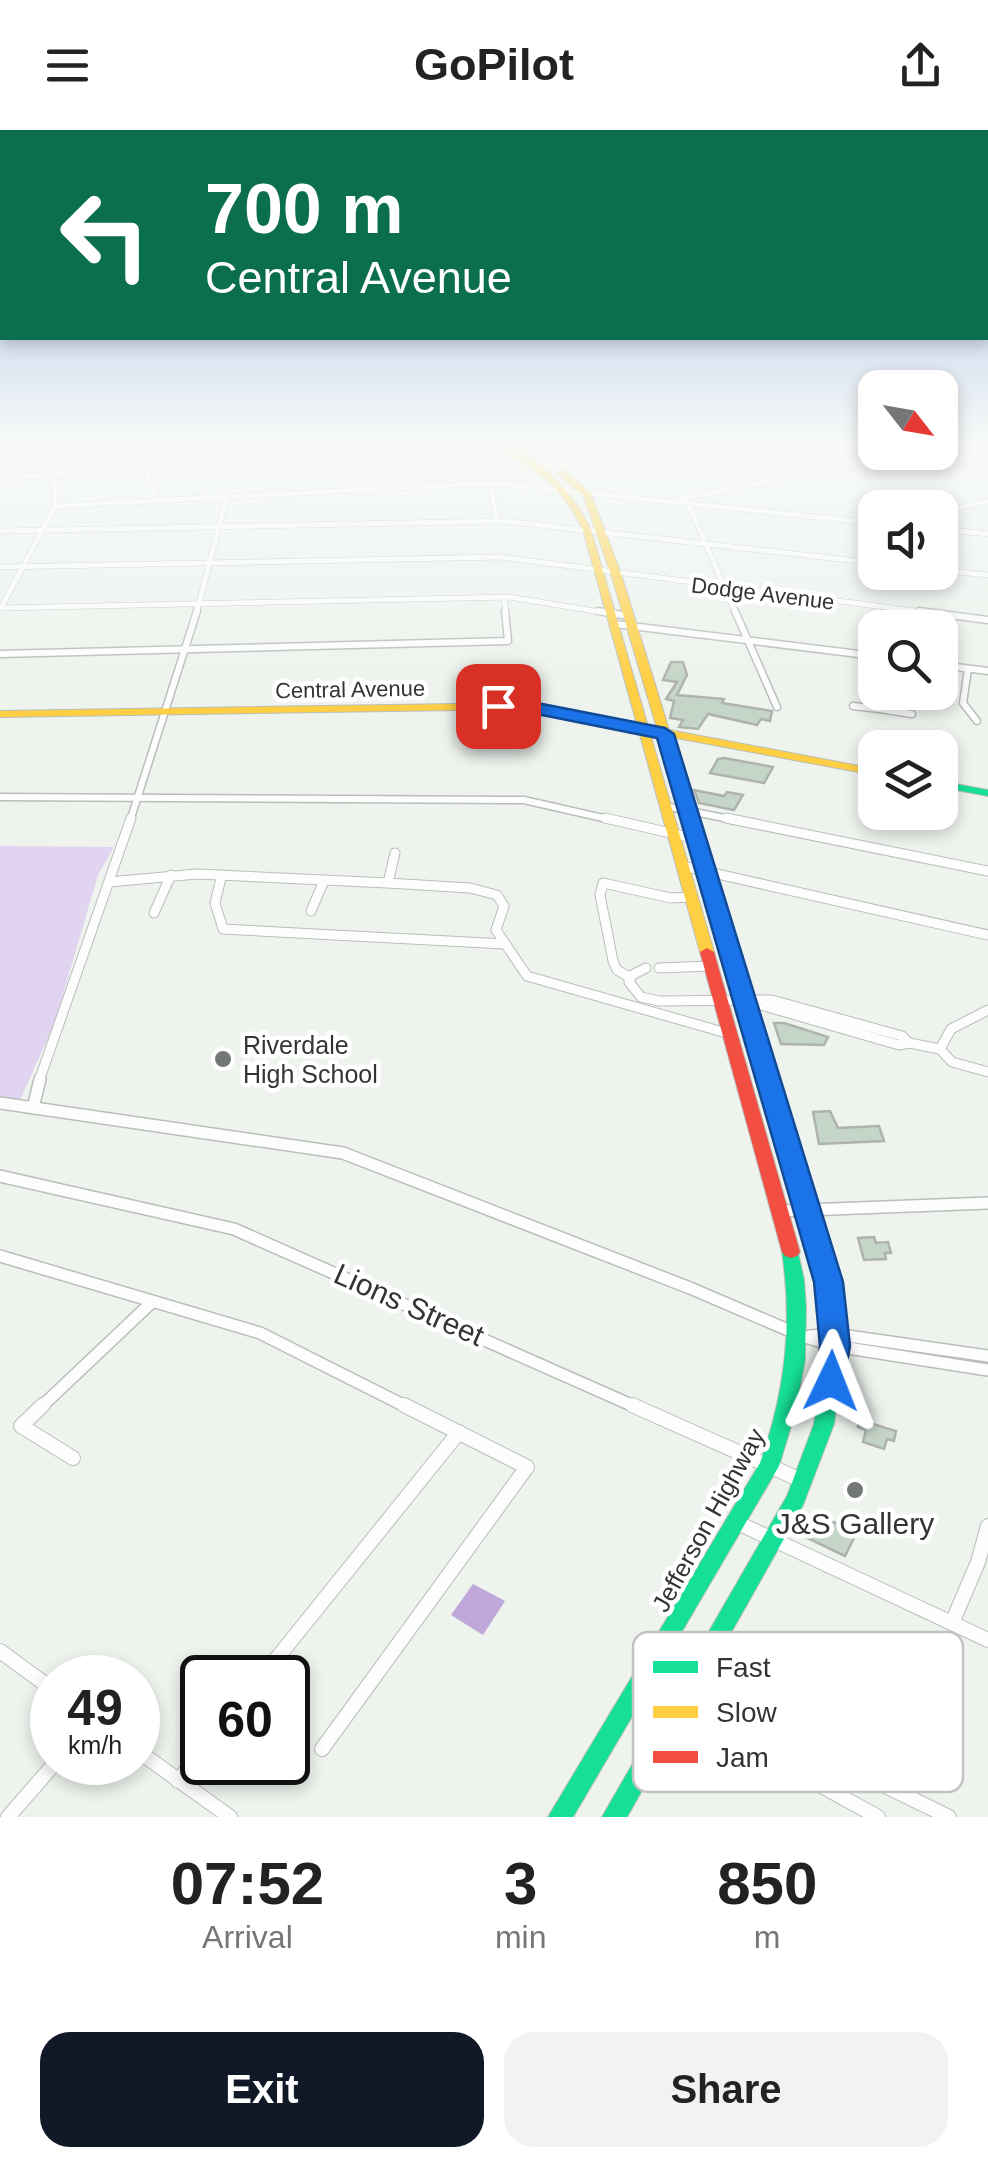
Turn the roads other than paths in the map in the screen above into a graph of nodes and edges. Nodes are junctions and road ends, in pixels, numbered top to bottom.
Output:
1 (43, 526) edge
2 (220, 526) junction
3 (235, 526) edge
4 (539, 526) edge
5 (593, 526) edge
6 (698, 526) edge
7 (40, 530) junction
8 (0, 531) edge
9 (595, 532) junction
10 (958, 532) edge
11 (988, 534) edge
12 (706, 544) junction
13 (858, 560) edge
14 (210, 562) junction
15 (22, 566) junction
16 (0, 567) edge
17 (600, 572) junction
18 (958, 572) edge
19 (616, 574) junction
20 (988, 575) edge
21 (727, 589) junction
22 (504, 597) junction
23 (200, 604) junction
24 (1, 609) edge
25 (613, 619) junction
26 (988, 620) edge
27 (630, 622) junction
28 (748, 640) junction
29 (508, 641) joint
30 (188, 650) junction
31 (0, 654) edge
32 (858, 654) edge
33 (958, 667) edge
34 (968, 668) junction
35 (988, 671) edge
36 (853, 706) dead end
37 (777, 707) dead end
38 (858, 707) edge
39 (880, 710) edge
40 (165, 711) junction
41 (0, 714) edge
42 (912, 714) dead end
43 (977, 721) dead end
44 (643, 729) junction
45 (665, 734) junction
46 (858, 769) edge
47 (958, 788) edge
48 (988, 794) edge
49 (0, 797) edge
50 (140, 799) junction
51 (665, 806) junction
52 (688, 809) junction
53 (673, 834) junction
54 (696, 839) junction
55 (394, 853) dead end
56 (682, 866) junction
57 (706, 871) junction
58 (988, 871) edge
59 (171, 875) junction
60 (221, 878) junction
61 (109, 882) junction
62 (323, 883) junction
63 (388, 883) junction
64 (691, 897) junction
65 (311, 911) dead end
66 (154, 913) dead end
67 (988, 935) edge
68 (505, 944) junction
69 (711, 966) junction
70 (646, 968) dead end
71 (659, 968) dead end
72 (630, 978) junction
73 (720, 1001) junction
74 (751, 1002) junction
75 (988, 1010) edge
76 (731, 1034) junction
77 (940, 1049) junction
78 (988, 1072) edge
79 (0, 1103) edge
80 (33, 1108) junction
81 (0, 1176) edge
82 (988, 1203) edge
83 (809, 1209) junction
84 (780, 1211) junction
85 (0, 1256) edge
86 (151, 1303) junction
87 (802, 1336) junction
88 (834, 1340) junction
89 (988, 1356) edge
90 (988, 1370) edge
91 (459, 1432) junction
92 (74, 1458) dead end
93 (769, 1466) junction
94 (802, 1480) junction
95 (736, 1522) junction
96 (988, 1526) edge
97 (772, 1541) junction
98 (952, 1623) junction
99 (670, 1632) edge
100 (720, 1632) edge
101 (988, 1640) edge
102 (0, 1651) edge
103 (280, 1655) edge
104 (30, 1673) edge
105 (633, 1694) edge
106 (322, 1749) dead end
107 (160, 1768) edge
108 (180, 1778) edge
109 (178, 1781) junction
110 (633, 1784) edge
111 (36, 1785) edge
112 (833, 1792) edge
113 (898, 1792) edge
114 (8, 1817) edge
115 (230, 1817) edge
116 (560, 1817) edge
117 (614, 1817) edge
118 (878, 1817) edge
119 (948, 1817) edge

1 - 7 street
2 - 3 street
2 - 7 street
2 - 14 street
4 - 9 street
5 - 9 main road, Jefferson Highway
6 - 12 street
7 - 8 street
7 - 15 street
9 - 12 street
9 - 17 main road, Jefferson Highway
9 - 19 main road, Jefferson Highway
10 - 11 street
12 - 13 street
12 - 21 street
14 - 15 street, Dodge Avenue
14 - 17 street, Dodge Avenue
14 - 23 street
15 - 16 street, Dodge Avenue
15 - 24 street
17 - 19 street, Dodge Avenue
17 - 25 main road, Jefferson Highway
18 - 20 street
19 - 21 street, Dodge Avenue
19 - 27 main road, Jefferson Highway
21 - 26 street, Dodge Avenue
21 - 28 street
22 - 23 street
22 - 25 street
22 - 29 street
23 - 24 street
23 - 30 street
25 - 27 street
25 - 44 main road, Jefferson Highway
27 - 28 street
27 - 45 main road, Jefferson Highway
28 - 32 street
28 - 37 street
29 - 30 street
30 - 31 street
30 - 40 street
33 - 34 street
34 - 35 street
34 - 43 street
36 - 38 street
39 - 42 street
40 - 41 main road, Central Avenue
40 - 44 main road, Central Avenue
40 - 50 street
44 - 45 main road, Central Avenue
44 - 51 main road, Jefferson Highway
45 - 46 main road, Central Avenue
45 - 52 main road, Jefferson Highway
47 - 48 main road
49 - 50 street
50 - 53 street
50 - 61 street
51 - 52 street
51 - 53 main road, Jefferson Highway
52 - 54 main road, Jefferson Highway
52 - 58 street
53 - 54 street
53 - 56 main road, Jefferson Highway
54 - 57 main road, Jefferson Highway
55 - 63 street
56 - 57 street
56 - 64 main road, Jefferson Highway
57 - 67 street
57 - 74 main road, Jefferson Highway
59 - 60 street
59 - 61 street
59 - 66 street
60 - 62 street
60 - 68 street
61 - 80 street
62 - 63 street
62 - 65 street
63 - 68 street
64 - 69 main road, Jefferson Highway
64 - 72 street
68 - 76 street
69 - 71 street
69 - 73 main road, Jefferson Highway
70 - 72 street
72 - 73 street
73 - 74 street
73 - 76 main road, Jefferson Highway
74 - 77 street
74 - 83 main road, Jefferson Highway
75 - 77 street
76 - 84 main road, Jefferson Highway
77 - 78 street
79 - 80 street
80 - 87 street
81 - 93 street, Lions Street
82 - 83 street
83 - 84 street
83 - 88 main road, Jefferson Highway
84 - 87 main road, Jefferson Highway
85 - 86 street
86 - 91 street
86 - 92 street
87 - 88 street
87 - 93 main road, Jefferson Highway
88 - 89 street
88 - 90 street
88 - 94 main road, Jefferson Highway
91 - 103 street
91 - 106 street
93 - 94 street, Lions Street
93 - 95 main road, Jefferson Highway
94 - 97 main road, Jefferson Highway
95 - 97 street
95 - 99 main road, Jefferson Highway
96 - 98 street
97 - 98 street
97 - 100 main road, Jefferson Highway
98 - 101 street
102 - 104 street
105 - 116 main road, Jefferson Highway
107 - 109 street
108 - 109 street
109 - 115 street
110 - 117 main road, Jefferson Highway
111 - 114 street
112 - 118 street
113 - 119 street

